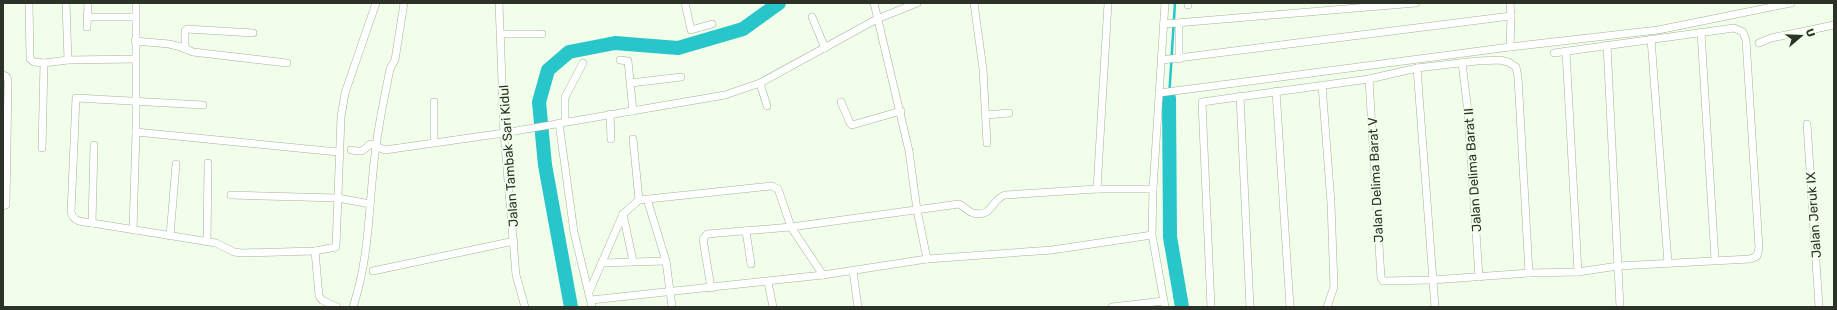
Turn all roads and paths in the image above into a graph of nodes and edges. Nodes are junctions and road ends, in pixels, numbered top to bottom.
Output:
1 (29, 3) edge
2 (66, 3) edge
3 (88, 3) edge
4 (136, 3) edge
5 (376, 3) edge
6 (404, 3) edge
7 (499, 3) edge
8 (685, 3) edge
9 (874, 3) edge
10 (917, 3) edge
11 (974, 3) edge
12 (1108, 3) edge
13 (1165, 3) edge
14 (1416, 3) edge
15 (1510, 3) edge
16 (1787, 3) edge
17 (1511, 16) junction
18 (87, 17) junction
19 (135, 17) junction
20 (812, 17) dead end
21 (877, 19) junction
22 (712, 24) dead end
23 (1172, 24) junction
24 (1834, 25) edge
25 (87, 27) dead end
26 (1701, 32) junction
27 (253, 34) dead end
28 (501, 34) junction
29 (542, 34) dead end
30 (1651, 39) junction
31 (135, 41) junction
32 (1759, 43) dead end
33 (1607, 45) junction
34 (1510, 47) junction
35 (825, 48) junction
36 (184, 49) junction
37 (1566, 51) junction
38 (1554, 53) dead end
39 (135, 59) junction
40 (1171, 59) junction
41 (68, 60) junction
42 (620, 60) dead end
43 (44, 63) junction
44 (286, 63) dead end
45 (583, 63) dead end
46 (1462, 63) junction
47 (1417, 68) junction
48 (3, 75) edge
49 (681, 77) dead end
50 (1369, 79) junction
51 (631, 83) junction
52 (760, 83) junction
53 (1322, 85) junction
54 (1276, 91) junction
55 (1165, 92) junction
56 (1240, 96) junction
57 (135, 100) junction
58 (434, 102) dead end
59 (842, 102) dead end
60 (203, 105) dead end
61 (768, 106) dead end
62 (633, 110) junction
63 (901, 111) junction
64 (1009, 113) dead end
65 (610, 114) junction
66 (986, 115) junction
67 (559, 123) junction
68 (1807, 124) dead end
69 (136, 132) junction
70 (504, 133) junction
71 (611, 139) dead end
72 (633, 139) dead end
73 (434, 142) junction
74 (987, 143) dead end
75 (94, 145) dead end
76 (376, 147) junction
77 (42, 148) dead end
78 (351, 150) dead end
79 (338, 152) junction
80 (208, 163) dead end
81 (176, 164) dead end
82 (1097, 189) junction
83 (1152, 189) junction
84 (231, 195) dead end
85 (338, 198) junction
86 (643, 199) junction
87 (370, 204) junction
88 (3, 206) edge
89 (917, 210) junction
90 (623, 214) junction
91 (92, 223) junction
92 (791, 227) junction
93 (133, 230) junction
94 (746, 231) junction
95 (1152, 235) junction
96 (170, 236) junction
97 (207, 242) junction
98 (514, 242) junction
99 (315, 251) junction
100 (927, 259) junction
101 (1715, 260) junction
102 (633, 261) junction
103 (666, 261) junction
104 (602, 263) junction
105 (1668, 263) junction
106 (751, 264) dead end
107 (1618, 266) junction
108 (373, 271) dead end
109 (853, 271) junction
110 (1578, 272) junction
111 (1528, 273) junction
112 (823, 275) junction
113 (1479, 277) junction
114 (1432, 280) junction
115 (768, 282) junction
116 (711, 288) junction
117 (589, 292) junction
118 (670, 292) junction
119 (591, 304) edge
120 (1164, 304) edge
121 (337, 307) edge
122 (352, 307) edge
123 (525, 307) edge
124 (672, 307) edge
125 (773, 307) edge
126 (858, 307) edge
127 (1112, 307) edge
128 (1212, 307) edge
129 (1250, 307) edge
130 (1290, 307) edge
131 (1327, 307) edge
132 (1435, 307) edge
133 (1620, 307) edge
134 (1819, 307) edge

1 - 43 street
2 - 41 street
3 - 18 street
4 - 19 street
5 - 79 street
6 - 76 street
7 - 28 street, Jalan Tambak Sari Kidul
8 - 22 street
9 - 21 street
10 - 21 street
11 - 66 street
12 - 82 street
13 - 23 street
14 - 23 street
15 - 17 street
16 - 34 street
17 - 34 street
17 - 40 street
18 - 19 street
18 - 25 street
19 - 31 street
20 - 35 street
21 - 35 street
21 - 63 street
23 - 40 street
23 - 40 street
24 - 32 street
26 - 30 street
26 - 101 street
26 - 101 street
27 - 36 street
28 - 29 street
28 - 70 street, Jalan Tambak Sari Kidul
30 - 33 street
30 - 105 street
31 - 36 street
31 - 39 street
33 - 37 street
33 - 107 street
34 - 55 street
35 - 52 street
36 - 44 street
37 - 38 street
37 - 110 street
39 - 41 street
39 - 57 street
40 - 55 street
41 - 43 street
42 - 51 street
43 - 77 street
45 - 67 street
46 - 47 street
46 - 111 street
46 - 113 street, Jalan Delima Barat II
47 - 50 street
47 - 114 street
48 - 88 street
49 - 51 street
50 - 53 street
50 - 114 street, Jalan Delima Barat V
51 - 62 street
52 - 61 street
52 - 62 street
53 - 54 street
53 - 131 street
54 - 56 street
54 - 130 street
55 - 83 street
56 - 128 street
56 - 129 street
57 - 60 street
57 - 69 street
57 - 91 street
58 - 73 street
59 - 63 street
62 - 65 street
63 - 89 street
64 - 66 street
65 - 67 street
65 - 71 street
66 - 74 street
67 - 70 street
67 - 117 street
68 - 134 street, Jalan Jeruk IX
69 - 79 street
69 - 93 street
70 - 73 street
70 - 98 street, Jalan Tambak Sari Kidul
72 - 86 street
73 - 76 street
75 - 91 street
76 - 78 street
76 - 87 street
79 - 85 street
80 - 97 street
81 - 96 street
82 - 83 street
82 - 89 street
83 - 95 street
84 - 85 street
85 - 87 street
85 - 99 street
86 - 90 street
86 - 92 street
86 - 103 street
87 - 122 street
89 - 92 street
89 - 100 street
90 - 102 street
90 - 104 street
91 - 93 street
92 - 94 street
92 - 112 street
93 - 96 street
94 - 106 street
94 - 116 street
95 - 100 street
95 - 120 street
96 - 97 street
97 - 99 street
98 - 108 street
98 - 123 street, Jalan Tambak Sari Kidul
99 - 121 street
100 - 109 street
101 - 105 street
102 - 103 street
102 - 104 street
103 - 118 street
104 - 117 street
105 - 107 street
107 - 110 street
107 - 133 street
109 - 112 street
109 - 126 street
110 - 111 street
111 - 113 street
112 - 115 street
113 - 114 street
114 - 132 street
115 - 116 street
115 - 125 street
116 - 118 street
117 - 119 street
118 - 119 street
118 - 124 street
120 - 127 street

